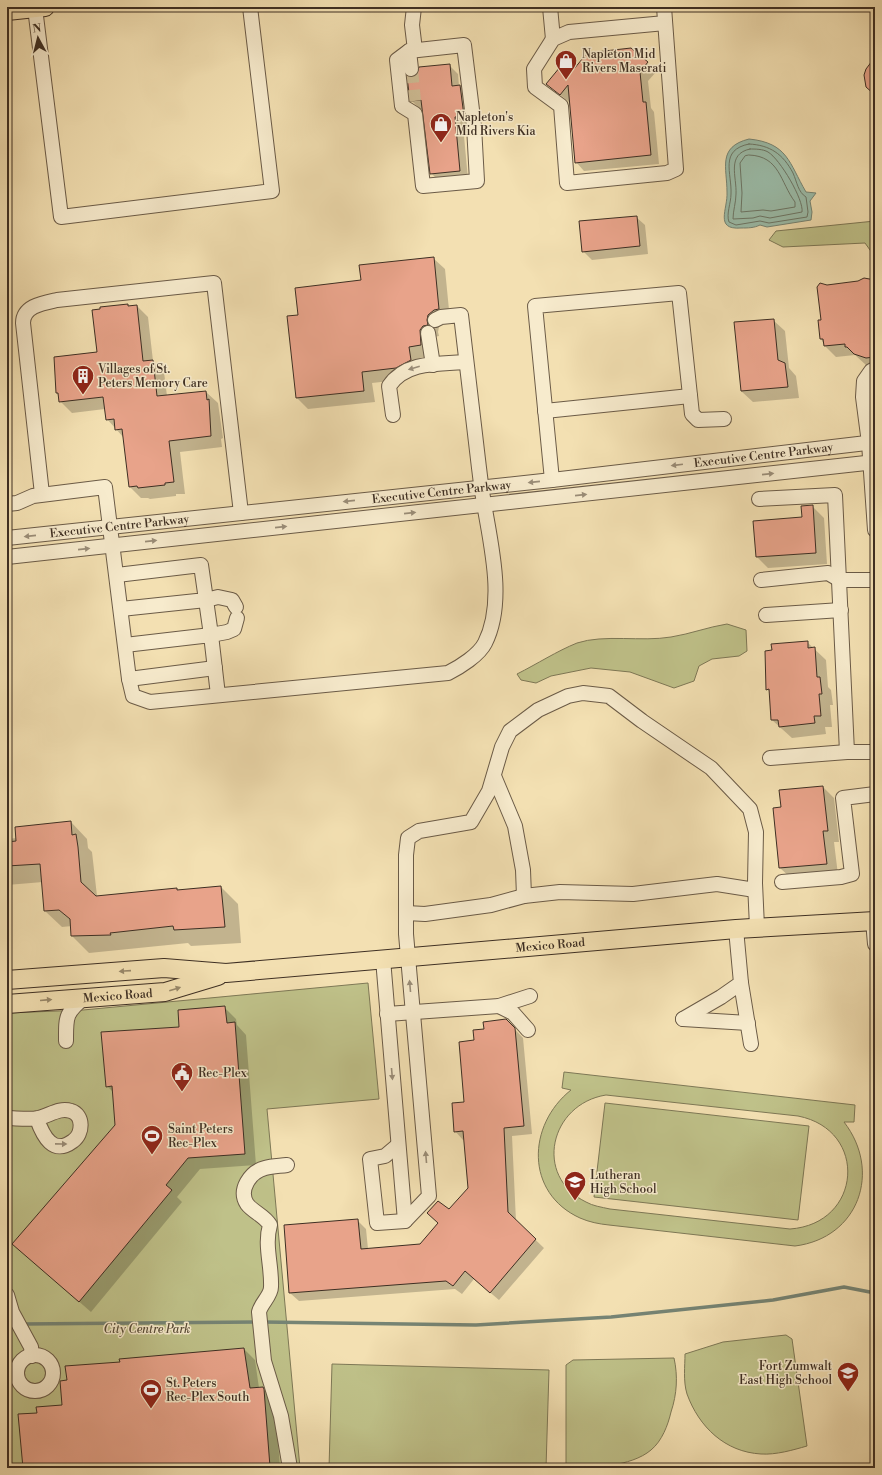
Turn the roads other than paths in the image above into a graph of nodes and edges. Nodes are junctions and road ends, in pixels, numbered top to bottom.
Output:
1 (250, 7) edge
2 (414, 7) edge
3 (550, 7) edge
4 (664, 7) edge
5 (40, 8) edge
6 (7, 11) edge
7 (665, 23) junction
8 (553, 39) junction
9 (412, 50) junction
10 (411, 69) tunnel mouth
11 (435, 320) dead end
12 (428, 333) dead end
13 (466, 362) junction
14 (433, 365) junction
15 (875, 369) edge
16 (690, 396) junction
17 (545, 411) junction
18 (393, 415) dead end
19 (724, 419) dead end
20 (872, 442) edge
21 (872, 463) edge
22 (552, 480) junction
23 (481, 487) junction
24 (42, 494) junction
25 (759, 499) dead end
26 (7, 504) edge
27 (484, 505) junction
28 (241, 513) junction
29 (875, 522) edge
30 (110, 527) junction
31 (7, 536) edge
32 (113, 546) junction
33 (7, 557) edge
34 (117, 576) junction
35 (761, 580) dead end
36 (840, 580) junction
37 (875, 580) edge
38 (206, 600) junction
39 (121, 609) junction
40 (841, 610) junction
41 (766, 615) dead end
42 (211, 635) junction
43 (124, 645) junction
44 (215, 668) junction
45 (128, 679) junction
46 (218, 695) junction
47 (847, 752) junction
48 (875, 752) edge
49 (770, 758) dead end
50 (494, 776) junction
51 (875, 794) edge
52 (782, 882) dead end
53 (755, 890) junction
54 (524, 896) junction
55 (406, 913) junction
56 (874, 921) edge
57 (757, 927) junction
58 (736, 929) junction
59 (875, 944) edge
60 (408, 958) junction
61 (383, 959) junction
62 (226, 973) junction
63 (8, 981) edge
64 (741, 984) junction
65 (530, 996) dead end
66 (85, 997) junction
67 (7, 1004) edge
68 (499, 1006) junction
69 (413, 1013) junction
70 (387, 1014) junction
71 (748, 1023) junction
72 (528, 1030) dead end
73 (66, 1041) dead end
74 (751, 1044) dead end
75 (7, 1118) edge
76 (38, 1119) dead end
77 (398, 1145) junction
78 (287, 1165) dead end
79 (405, 1221) junction
80 (7, 1295) edge
81 (32, 1356) junction
82 (12, 1381) edge
83 (290, 1468) edge

1 - 5 street
2 - 9 street
3 - 8 street
4 - 7 street
5 - 6 main road
7 - 8 street
7 - 8 street
9 - 9 street
9 - 10 street
11 - 13 street
12 - 14 street
13 - 14 street
13 - 23 street
14 -> 18 street
15 - 20 street
16 - 17 street
16 - 17 street
16 - 19 street
17 - 22 street
20 - 21 street
20 -> 22 street, Executive Centre Parkway
27 -> 21 street, Executive Centre Parkway
21 - 29 street
22 -> 23 street, Executive Centre Parkway
23 - 27 street
23 -> 28 street, Executive Centre Parkway
24 - 26 street
24 - 28 street
24 - 30 street
25 - 36 street
32 -> 27 street, Executive Centre Parkway
27 - 46 street
28 - 30 street, Executive Centre Parkway
30 -> 31 street, Executive Centre Parkway
30 - 32 street
33 -> 32 street, Executive Centre Parkway
32 - 34 street
34 - 38 street
34 - 39 street
35 - 36 street
36 - 37 street
36 - 40 street
38 - 39 street
38 - 42 street
38 - 42 street
39 - 43 street
40 - 41 street
40 - 47 street
42 - 43 street
42 - 44 street
43 - 45 street
44 - 45 street
44 - 46 street
45 - 46 street
47 - 48 street
47 - 49 street
50 - 53 street
50 - 54 street
50 - 55 street
51 - 52 street
53 - 54 street
53 - 57 street
54 - 55 street
55 - 60 street
56 - 57 main road, Mexico Road
56 - 59 street
57 - 58 main road, Mexico Road
58 - 60 main road, Mexico Road
58 - 64 street
60 - 61 main road, Mexico Road
69 -> 60 street
61 - 62 main road, Mexico Road
61 - 70 street
62 -> 63 main road, Mexico Road
66 -> 62 main road, Mexico Road
64 - 71 street
64 - 71 street
65 - 68 street
67 -> 66 main road, Mexico Road
66 - 73 street
68 - 69 street
68 - 72 street
69 - 70 street
79 -> 69 street
70 -> 77 street
71 - 74 street
75 - 76 street
77 - 79 street
77 - 79 street
78 - 83 street
80 - 81 street
81 - 82 street
81 - 82 street

